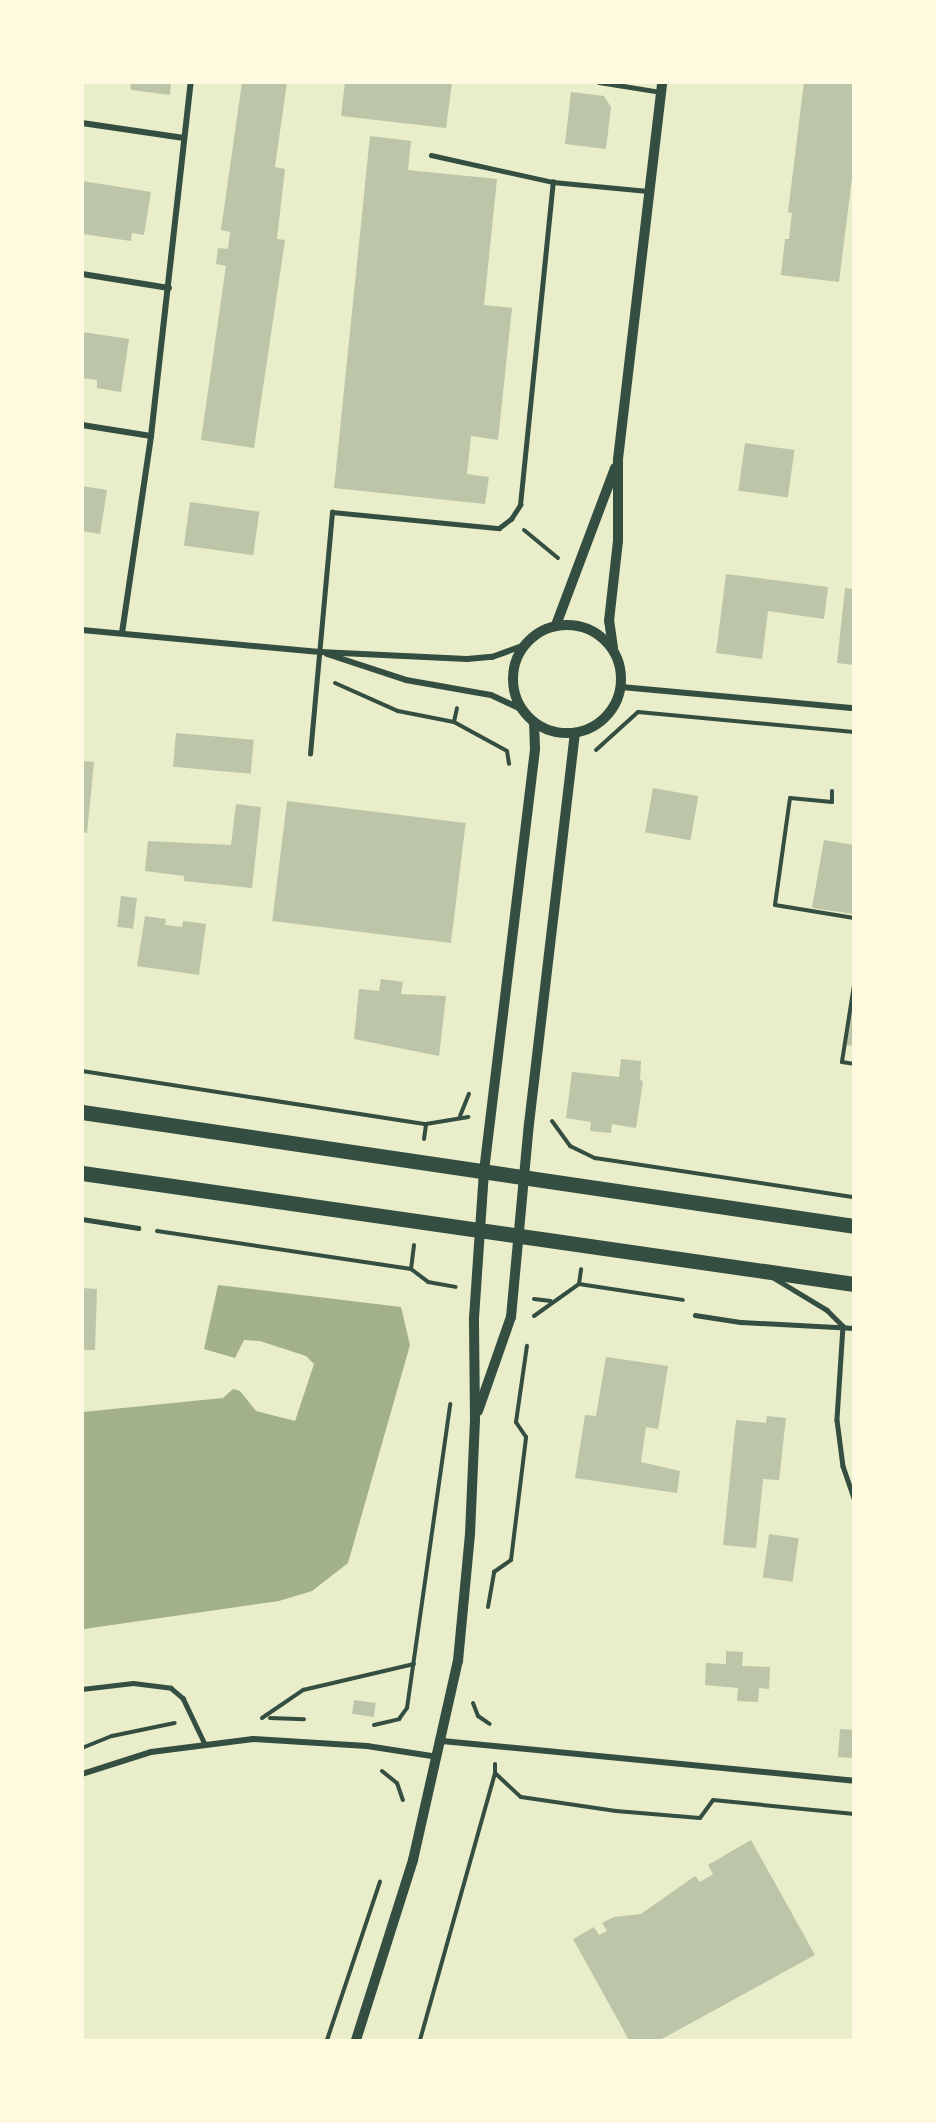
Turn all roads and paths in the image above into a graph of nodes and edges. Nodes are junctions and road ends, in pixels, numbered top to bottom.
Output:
1 (191, 82) edge
2 (599, 82) edge
3 (661, 87) edge
4 (82, 123) edge
5 (184, 138) junction
6 (431, 155) dead end
7 (553, 182) junction
8 (648, 191) junction
9 (82, 274) edge
10 (169, 288) junction
11 (82, 425) edge
12 (151, 436) junction
13 (618, 459) junction
14 (511, 519) junction
15 (563, 562) dead end
16 (556, 625) junction
17 (82, 630) edge
18 (122, 633) junction
19 (522, 646) junction
20 (613, 648) junction
21 (320, 652) junction
22 (318, 675) junction
23 (621, 687) junction
24 (854, 708) edge
25 (521, 709) junction
26 (534, 723) junction
27 (854, 732) edge
28 (575, 733) junction
29 (310, 754) dead end
30 (591, 754) dead end
31 (531, 777) junction
32 (832, 791) dead end
33 (854, 918) edge
34 (854, 985) edge
35 (854, 1064) edge
36 (82, 1071) edge
37 (82, 1112) edge
38 (551, 1117) dead end
39 (426, 1124) dead end
40 (484, 1171) junction
41 (82, 1173) edge
42 (524, 1176) junction
43 (854, 1197) edge
44 (82, 1219) edge
45 (854, 1226) edge
46 (138, 1228) joint
47 (480, 1231) junction
48 (521, 1237) junction
49 (411, 1269) dead end
50 (763, 1271) junction
51 (854, 1284) edge
52 (455, 1286) dead end
53 (455, 1298) dead end
54 (695, 1315) joint
55 (531, 1320) dead end
56 (843, 1326) junction
57 (854, 1328) edge
58 (528, 1341) dead end
59 (452, 1392) dead end
60 (475, 1420) junction
61 (854, 1498) edge
62 (486, 1619) dead end
63 (414, 1664) junction
64 (82, 1689) edge
65 (472, 1701) dead end
66 (262, 1718) dead end
67 (369, 1725) dead end
68 (442, 1741) junction
69 (204, 1742) junction
70 (496, 1748) junction
71 (438, 1757) junction
72 (374, 1770) dead end
73 (495, 1773) junction
74 (82, 1774) edge
75 (854, 1781) edge
76 (401, 1808) dead end
77 (854, 1814) edge
78 (381, 1877) dead end
79 (327, 2040) edge
80 (356, 2040) edge
81 (420, 2040) edge

1 - 5 street
2 - 3 lane
3 - 8 street
4 - 5 street
5 - 10 street
6 - 7 lane
7 - 8 lane
7 - 14 lane
8 - 13 street
9 - 10 street
10 - 12 street
11 - 12 street
12 - 18 street
13 - 16 street
13 - 20 street
14 - 15 path
14 - 21 lane
16 - 19 street
16 - 20 street
17 - 18 street
18 - 21 street
19 - 21 street
19 - 25 street
20 - 23 street
21 - 22 lane
21 - 25 street
22 - 29 lane
22 - 31 path
23 - 24 street
23 - 28 street
25 - 26 street
26 - 28 street
26 - 31 street
27 - 30 path
28 - 42 street
31 - 40 street
32 - 33 path
34 - 35 path
36 - 39 path
37 - 40 main road
38 - 43 path
40 - 42 main road
40 - 47 street
41 - 47 main road
42 - 45 main road
42 - 48 street
44 - 46 lane
46 - 49 path
47 - 48 main road
47 - 60 street
48 - 50 main road
48 - 60 street
50 - 51 main road
50 - 56 lane
52 - 53 path
54 - 55 path
54 - 56 lane
56 - 57 lane
56 - 61 lane
58 - 62 path
59 - 63 path
60 - 68 street
63 - 66 path
63 - 67 path
64 - 69 lane
65 - 70 path
68 - 70 street
68 - 71 street
69 - 71 street
69 - 74 street
70 - 73 path
70 - 75 street
71 - 80 street
72 - 76 path
73 - 77 path
73 - 81 path
78 - 79 path

